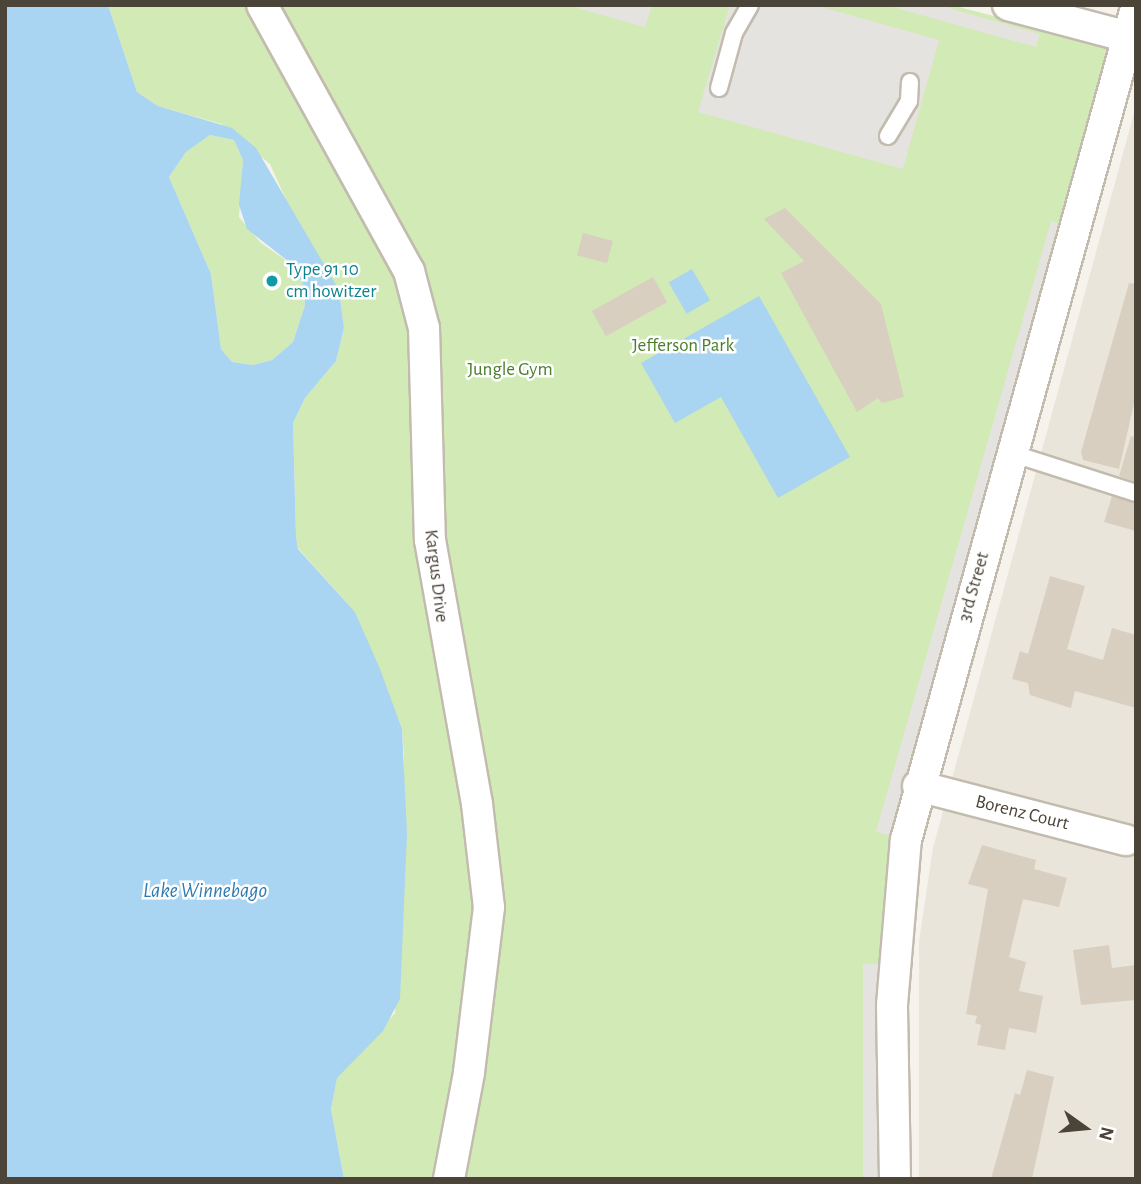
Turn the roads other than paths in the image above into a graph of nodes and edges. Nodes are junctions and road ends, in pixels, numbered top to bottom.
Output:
1 (262, 5) edge
2 (750, 5) edge
3 (1008, 5) edge
4 (1136, 8) edge
5 (1132, 38) edge
6 (910, 82) dead end
7 (719, 88) dead end
8 (888, 136) dead end
9 (1012, 453) junction
10 (1136, 493) edge
11 (918, 786) junction
12 (1126, 840) dead end
13 (449, 1179) edge
14 (895, 1179) edge

1 - 13 street, Kargus Drive
2 - 7 lane
3 - 5 street
4 - 5 street, 3rd Street
5 - 9 street, 3rd Street
6 - 8 lane
9 - 10 lane
9 - 11 street, 3rd Street
11 - 12 street, Borenz Court
11 - 14 street, 3rd Street

